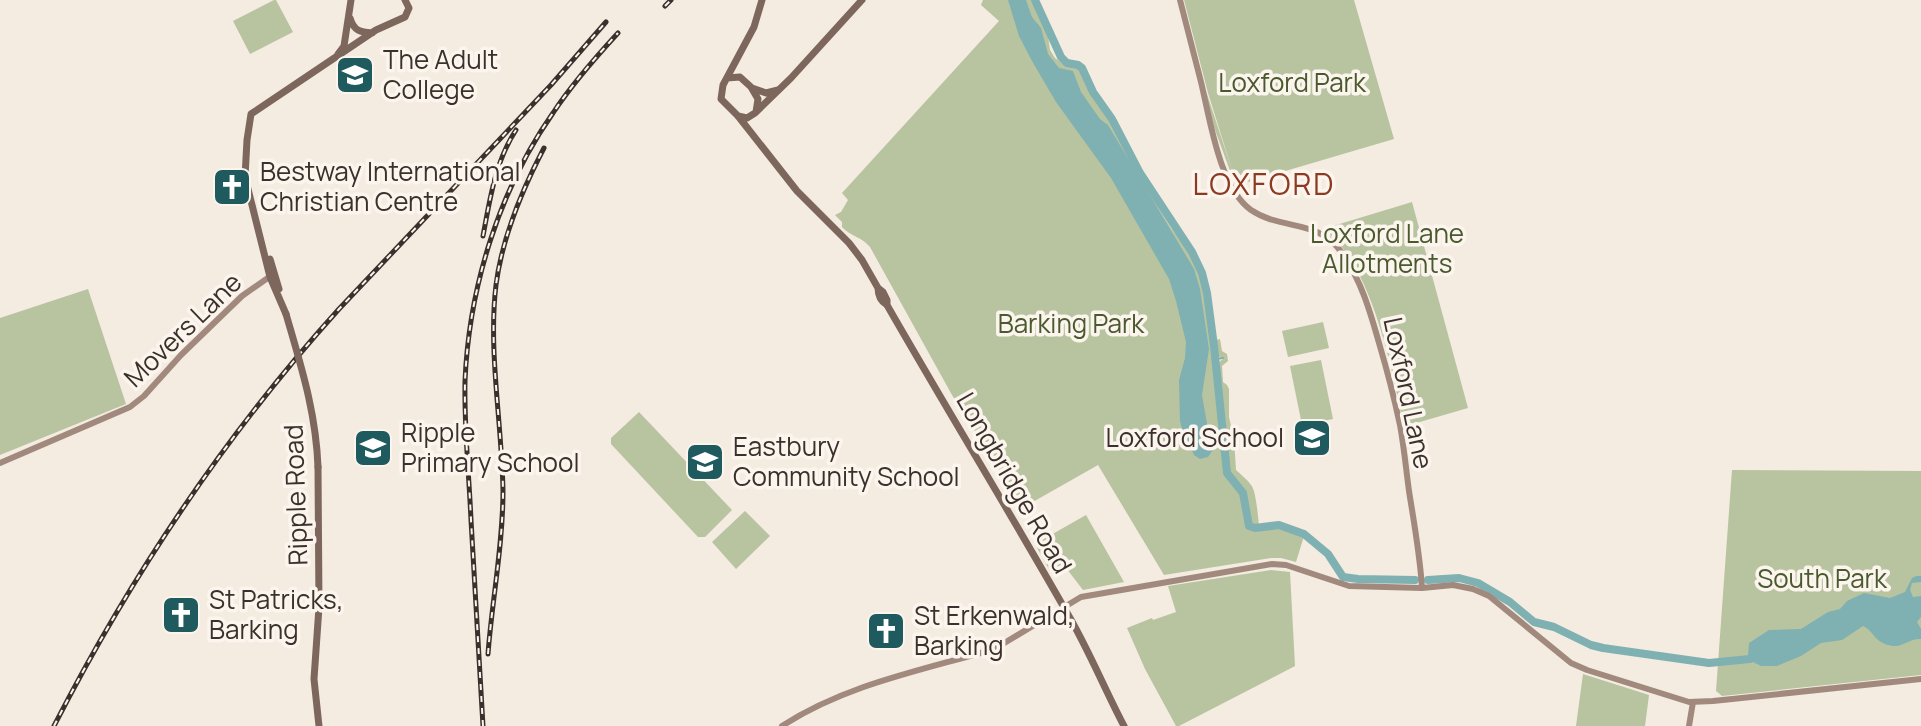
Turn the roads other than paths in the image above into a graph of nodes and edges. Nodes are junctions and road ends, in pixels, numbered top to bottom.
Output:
1 (351, 0) edge
2 (405, 0) edge
3 (762, 0) edge
4 (862, 0) edge
5 (1180, 0) edge
6 (349, 12) junction
7 (372, 33) junction
8 (336, 56) junction
9 (738, 59) junction
10 (726, 79) junction
11 (748, 84) junction
12 (783, 86) junction
13 (754, 114) junction
14 (738, 116) junction
15 (751, 134) junction
16 (268, 278) junction
17 (0, 463) edge
18 (1422, 582) junction
19 (1065, 608) junction
20 (1921, 679) edge
21 (1693, 702) junction
22 (319, 726) edge
23 (782, 726) edge
24 (1124, 726) edge
25 (1689, 726) edge

1 - 6 main road
2 - 7 main road, Ripple Road
3 - 9 main road
4 - 12 main road
5 - 18 street, Loxford Lane
6 - 7 main road
6 - 8 main road
7 - 8 main road, Ripple Road
8 - 16 main road, Ripple Road
9 - 10 main road
9 - 11 main road
10 - 11 main road
10 - 14 main road
11 - 12 main road
11 - 13 main road
12 - 13 main road
13 - 14 main road
13 - 15 main road
14 - 15 main road, Longbridge Road
15 - 19 main road, Longbridge Road
16 - 17 street, Movers Lane
16 - 22 main road, Ripple Road, bridge
18 - 19 street
18 - 21 street
19 - 23 street
19 - 24 main road, Longbridge Road
20 - 21 street
21 - 25 street

